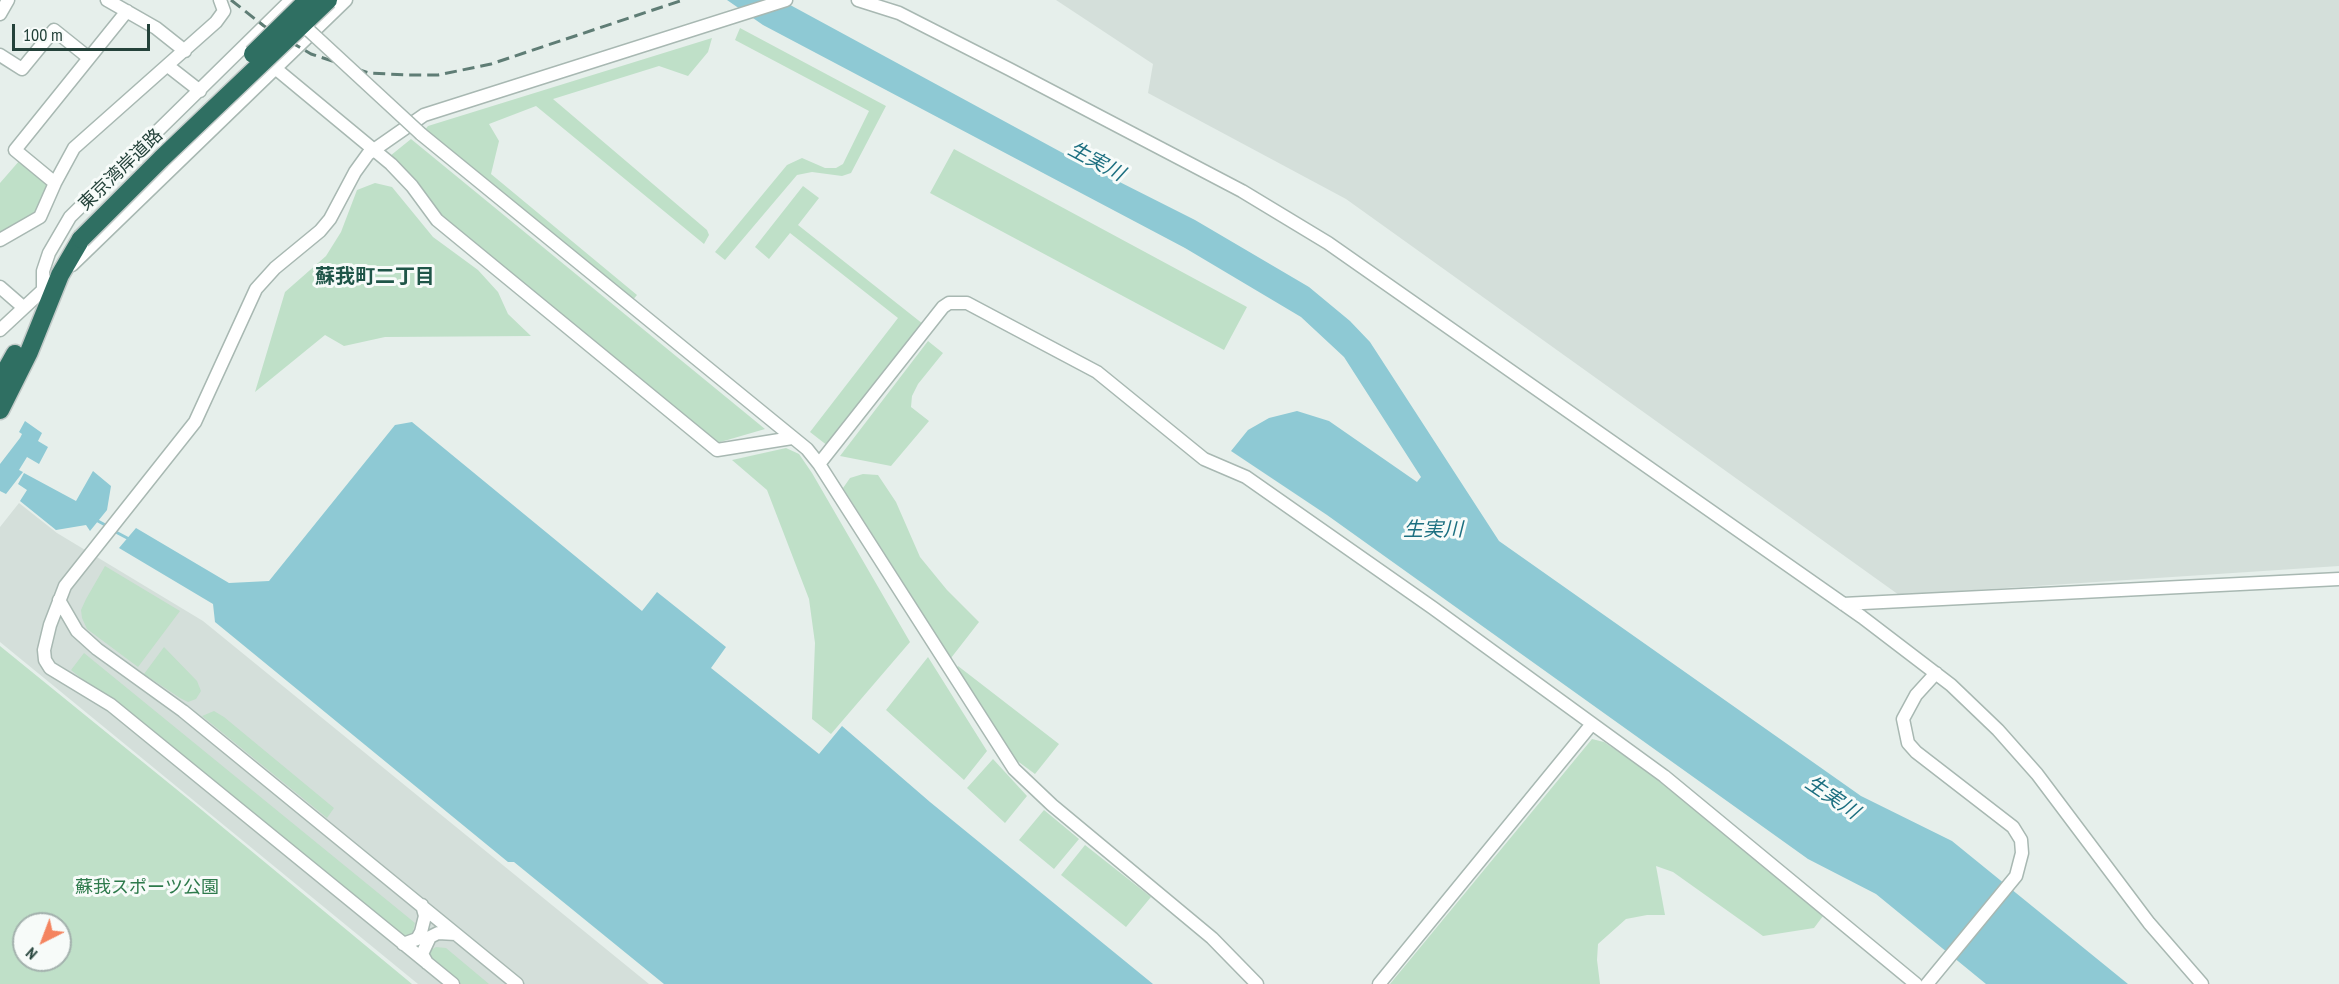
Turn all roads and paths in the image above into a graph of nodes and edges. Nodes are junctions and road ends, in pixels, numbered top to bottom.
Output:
1 (8, 0) edge
2 (107, 0) edge
3 (220, 0) edge
4 (308, 0) edge
5 (328, 0) edge
6 (346, 0) edge
7 (786, 0) edge
8 (858, 0) edge
9 (127, 11) junction
10 (295, 13) edge
11 (0, 14) edge
12 (268, 23) junction
13 (299, 44) junction
14 (185, 51) junction
15 (0, 55) edge
16 (89, 58) junction
17 (168, 66) junction
18 (275, 68) junction
19 (200, 91) junction
20 (373, 150) junction
21 (55, 183) junction
22 (83, 238) junction
23 (0, 240) edge
24 (60, 274) junction
25 (0, 287) edge
26 (43, 287) junction
27 (23, 307) junction
28 (0, 330) edge
29 (0, 381) edge
30 (0, 410) edge
31 (792, 438) junction
32 (819, 464) junction
33 (2339, 579) edge
34 (59, 600) junction
35 (1843, 604) junction
36 (1936, 673) junction
37 (1591, 725) junction
38 (422, 905) junction
39 (457, 934) junction
40 (403, 944) junction
41 (427, 963) junction
42 (453, 984) edge
43 (517, 984) edge
44 (1257, 984) edge
45 (1379, 984) edge
46 (1916, 984) edge
47 (1927, 984) edge
48 (2202, 984) edge

1 - 11 street
2 - 9 street
3 - 14 street
4 - 10 highway, 東京湾岸道路, bridge
5 - 10 highway, 東京湾岸道路, bridge
6 - 13 street
7 - 20 street
8 - 35 street
9 - 14 street
9 - 16 street
10 - 12 street
10 - 22 highway, 東京湾岸道路, bridge
10 - 31 street, bridge
12 - 13 street
12 - 19 street
13 - 18 street
14 - 17 street
15 - 16 street
16 - 21 street
17 - 19 street
17 - 21 street
18 - 20 street
18 - 22 street
19 - 26 street
20 - 31 street
20 - 34 street
21 - 23 street
22 - 24 highway, 東京湾岸道路
22 - 26 highway, 東京湾岸道路
24 - 26 street
24 - 30 highway, 東京湾岸道路
25 - 27 street
26 - 27 street
26 - 29 highway, 東京湾岸道路
27 - 28 street
31 - 32 street
32 - 37 street
32 - 44 street
33 - 35 street
34 - 38 street
34 - 40 street
35 - 36 street
36 - 47 street
36 - 48 street
37 - 45 street
37 - 46 street
38 - 39 street
38 - 40 street
39 - 41 street
39 - 43 street
40 - 41 street
41 - 42 street

